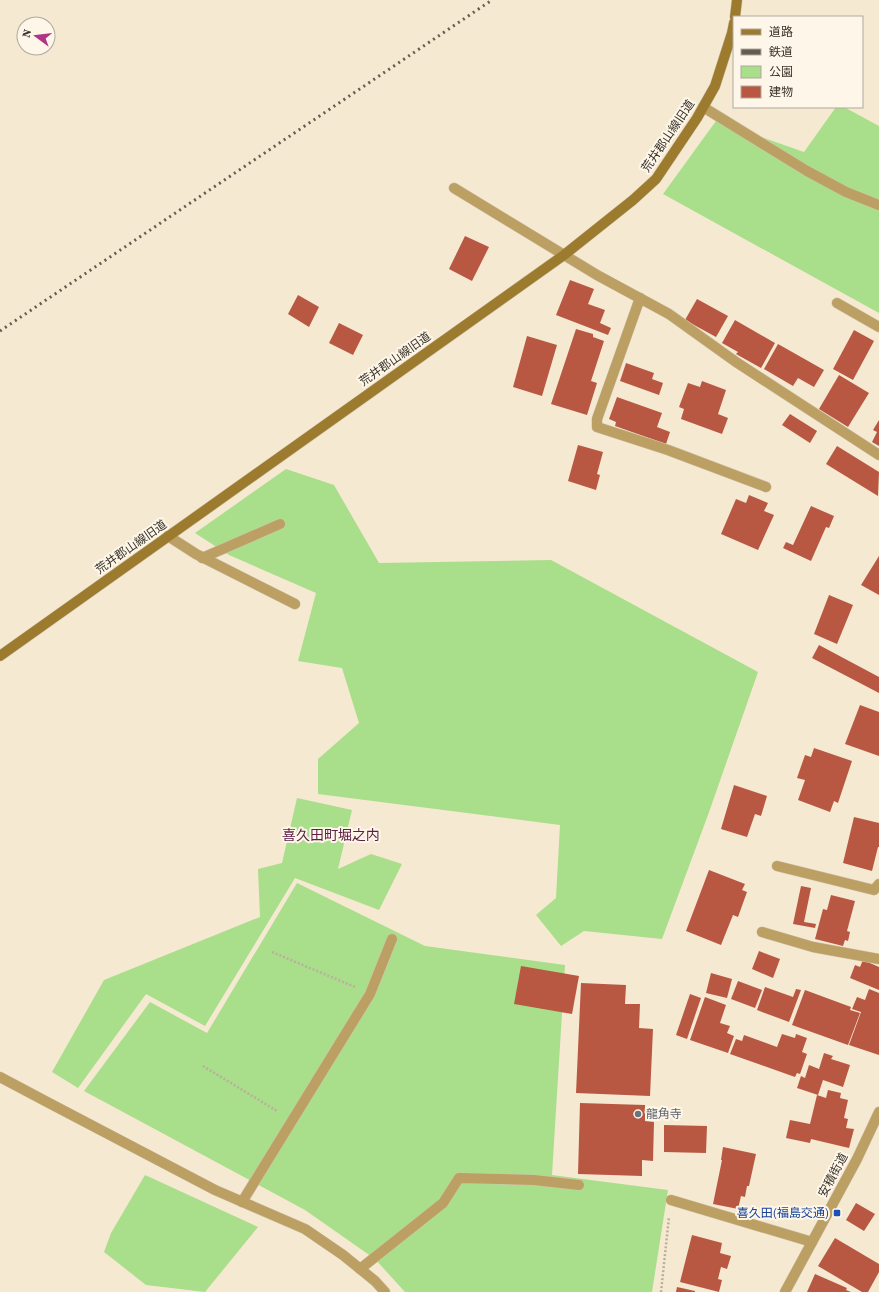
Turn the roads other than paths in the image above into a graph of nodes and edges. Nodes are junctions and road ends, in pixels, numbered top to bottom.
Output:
1 (738, 0) edge
2 (735, 16) edge
3 (733, 28) edge
4 (703, 107) junction
5 (454, 188) dead end
6 (879, 205) edge
7 (564, 255) junction
8 (640, 298) junction
9 (837, 304) dead end
10 (879, 327) edge
11 (879, 455) edge
12 (766, 487) dead end
13 (280, 524) dead end
14 (168, 536) junction
15 (202, 558) junction
16 (295, 604) dead end
17 (2, 653) edge
18 (777, 866) dead end
19 (879, 884) edge
20 (762, 932) dead end
21 (392, 939) dead end
22 (879, 959) edge
23 (0, 1076) edge
24 (879, 1112) edge
25 (579, 1185) dead end
26 (671, 1200) road end
27 (242, 1202) junction
28 (812, 1242) junction
29 (360, 1269) junction
30 (385, 1292) edge
31 (785, 1292) edge

1 - 2 street
3 - 4 street, 荒井郡山線旧道
4 - 6 street
4 - 7 street, 荒井郡山線旧道
5 - 7 street
7 - 8 street
7 - 14 street, 荒井郡山線旧道
8 - 11 street
8 - 12 street
9 - 10 street
13 - 15 street
14 - 15 street
14 - 17 street, 荒井郡山線旧道
15 - 16 street
18 - 19 street
20 - 22 street
21 - 27 street
23 - 27 street
24 - 28 street, 安積街道
25 - 29 street
26 - 28 street
27 - 29 street
28 - 31 street, 安積街道
29 - 30 street

